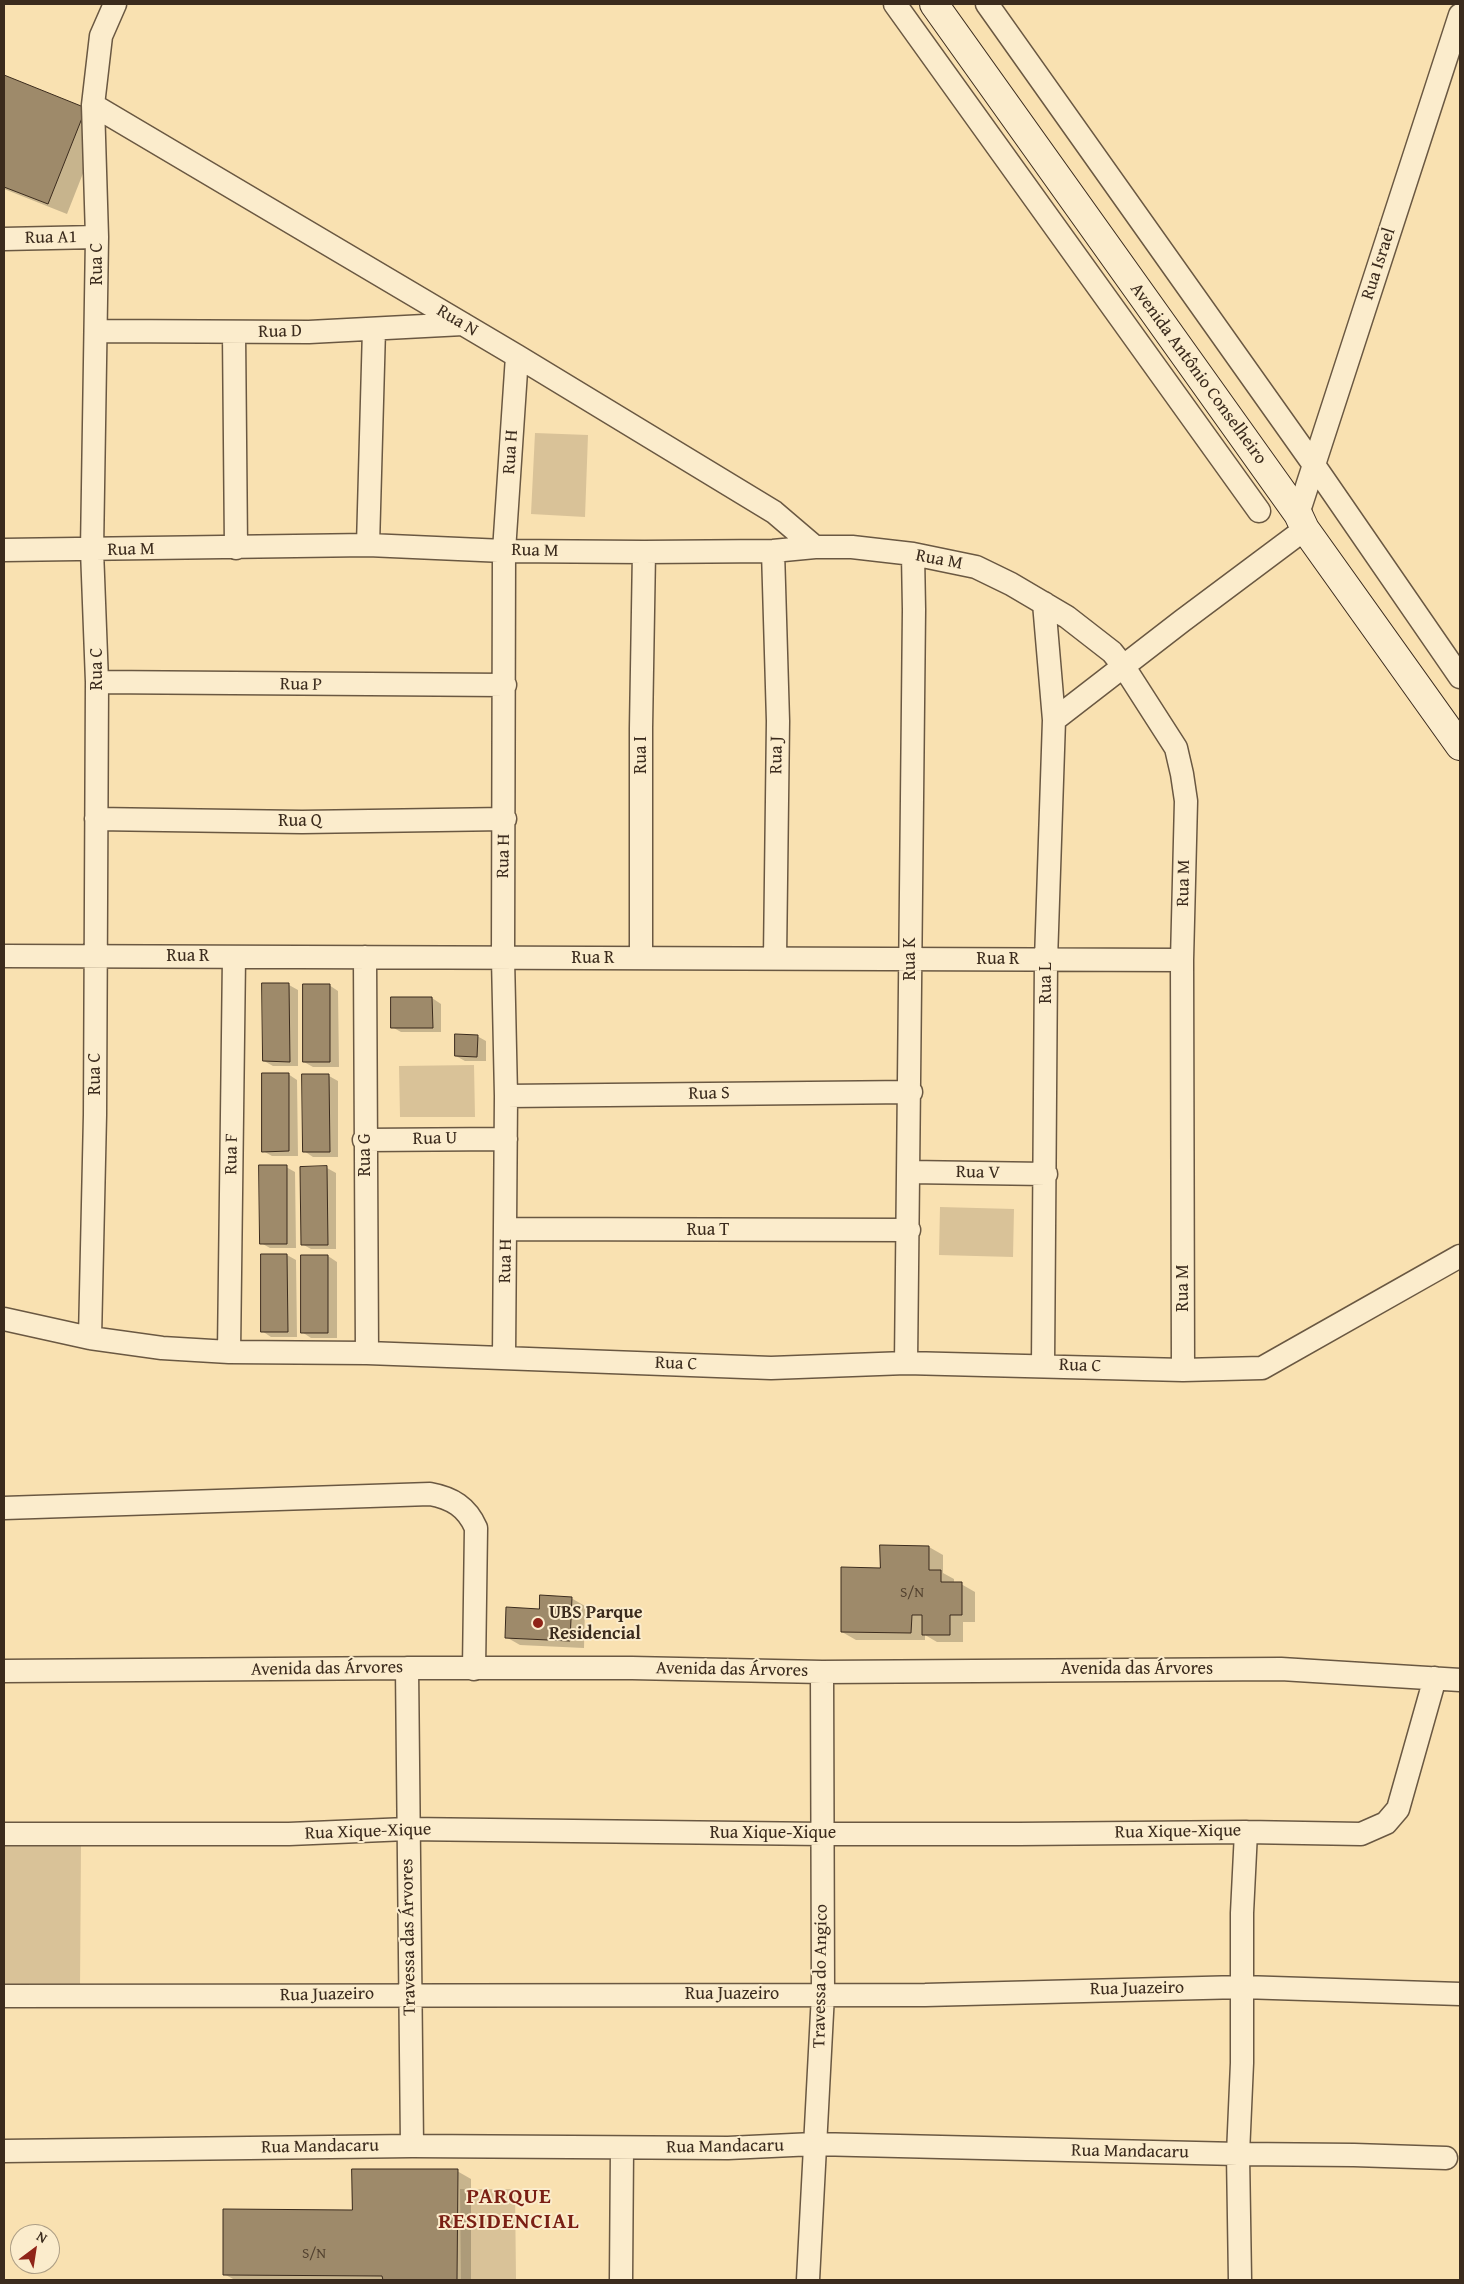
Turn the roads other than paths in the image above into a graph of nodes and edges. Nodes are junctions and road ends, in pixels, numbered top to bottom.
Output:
1 (115, 4) edge
2 (895, 4) edge
3 (934, 4) edge
4 (986, 4) edge
5 (1460, 15) edge
6 (93, 105) junction
7 (97, 237) junction
8 (4, 240) edge
9 (463, 324) junction
10 (374, 329) junction
11 (97, 332) junction
12 (234, 333) junction
13 (517, 356) junction
14 (1314, 465) junction
15 (1259, 511) dead end
16 (1302, 522) junction
17 (368, 545) junction
18 (815, 547) junction
19 (236, 548) junction
20 (4, 550) edge
21 (92, 550) junction
22 (504, 551) junction
23 (773, 551) junction
24 (644, 552) junction
25 (913, 554) junction
26 (1044, 602) junction
27 (1124, 667) junction
28 (1460, 677) edge
29 (97, 682) junction
30 (505, 685) junction
31 (1054, 720) junction
32 (1460, 746) edge
33 (505, 818) junction
34 (96, 819) junction
35 (4, 956) edge
36 (94, 956) junction
37 (234, 956) junction
38 (364, 957) junction
39 (503, 958) junction
40 (641, 958) junction
41 (775, 958) junction
42 (910, 959) junction
43 (1046, 960) junction
44 (1182, 960) junction
45 (911, 1092) junction
46 (506, 1096) junction
47 (506, 1139) junction
48 (364, 1140) junction
49 (909, 1172) junction
50 (1046, 1174) junction
51 (506, 1229) junction
52 (909, 1230) junction
53 (1460, 1256) edge
54 (4, 1319) edge
55 (90, 1338) junction
56 (229, 1352) junction
57 (367, 1353) junction
58 (504, 1358) junction
59 (906, 1363) junction
60 (1043, 1365) junction
61 (1183, 1370) junction
62 (4, 1508) edge
63 (407, 1668) junction
64 (474, 1669) junction
65 (4, 1671) edge
66 (822, 1672) junction
67 (1435, 1678) junction
68 (1460, 1680) edge
69 (407, 1829) junction
70 (1246, 1832) junction
71 (4, 1834) edge
72 (823, 1834) junction
73 (1242, 1987) junction
74 (410, 1994) junction
75 (823, 1994) junction
76 (1460, 1994) edge
77 (4, 1996) edge
78 (814, 2144) junction
79 (412, 2146) junction
80 (622, 2148) junction
81 (4, 2151) edge
82 (1238, 2154) junction
83 (1446, 2158) dead end
84 (621, 2280) edge
85 (808, 2280) edge
86 (1240, 2280) edge

1 - 6 street, Rua C
2 - 15 street
3 - 16 street, Avenida Antônio Conselheiro
4 - 14 street
5 - 14 street, Rua Israel
6 - 7 street, Rua C
6 - 9 street, Rua N
7 - 8 street, Rua A1
7 - 11 street, Rua C
9 - 10 street, Rua D
9 - 13 street, Rua N
10 - 12 street, Rua D
10 - 17 street
11 - 12 street, Rua D
11 - 21 street, Rua C
12 - 19 street
13 - 18 street, Rua N
13 - 22 street, Rua H
14 - 16 street, Rua Israel
14 - 28 street
16 - 27 street
16 - 32 street, Avenida Antônio Conselheiro
17 - 19 street, Rua M
17 - 22 street, Rua M
18 - 23 street, Rua M
18 - 25 street, Rua M
19 - 21 street, Rua M
20 - 21 street, Rua M
21 - 29 street, Rua C
22 - 24 street, Rua M
22 - 30 street, Rua H
23 - 24 street, Rua M
23 - 41 street, Rua J
24 - 40 street, Rua I
25 - 26 street, Rua M
25 - 42 street, Rua K
26 - 27 street, Rua M
26 - 31 street, Rua L
27 - 31 street
27 - 44 street, Rua M
29 - 30 street, Rua P
29 - 34 street, Rua C
30 - 33 street, Rua H
31 - 43 street, Rua L
33 - 34 street, Rua Q
33 - 39 street, Rua H
34 - 36 street, Rua C
35 - 36 street, Rua R
36 - 37 street, Rua R
36 - 55 street, Rua C
37 - 38 street, Rua R
37 - 56 street, Rua F
38 - 39 street, Rua R
38 - 48 street, Rua G
39 - 40 street, Rua R
39 - 46 street, Rua H
40 - 41 street, Rua R
41 - 42 street, Rua R
42 - 43 street, Rua R
42 - 45 street, Rua K
43 - 44 street, Rua R
43 - 50 street, Rua L
44 - 61 street, Rua M
45 - 46 street, Rua S
45 - 49 street, Rua K
46 - 47 street, Rua H
47 - 48 street, Rua U
47 - 51 street, Rua H
48 - 57 street, Rua G
49 - 50 street, Rua V
49 - 52 street, Rua K
50 - 60 street, Rua L
51 - 52 street, Rua T
51 - 58 street, Rua H
52 - 59 street, Rua K
53 - 61 street, Rua C
54 - 55 street, Rua C
55 - 56 street, Rua C
56 - 57 street, Rua C
57 - 58 street, Rua C
58 - 59 street, Rua C
59 - 60 street, Rua C
60 - 61 street, Rua C
62 - 64 street
63 - 64 street, Avenida das Árvores
63 - 65 street, Avenida das Árvores
63 - 69 street, Travessa das Árvores
64 - 66 street, Avenida das Árvores
66 - 67 street, Avenida das Árvores
66 - 72 street, Travessa do Angico
67 - 68 street, Avenida das Árvores
67 - 70 street, Rua Xique-Xique
69 - 71 street, Rua Xique-Xique
69 - 72 street, Rua Xique-Xique
69 - 74 street, Travessa das Árvores
70 - 72 street, Rua Xique-Xique
70 - 73 street
72 - 75 street, Travessa do Angico
73 - 75 street, Rua Juazeiro
73 - 76 street, Rua Juazeiro
73 - 82 street
74 - 75 street, Rua Juazeiro
74 - 77 street, Rua Juazeiro
74 - 79 street, Travessa das Árvores
75 - 78 street, Travessa do Angico
78 - 80 street, Rua Mandacaru
78 - 82 street, Rua Mandacaru
78 - 85 street, Travessa do Angico
79 - 80 street, Rua Mandacaru
79 - 81 street, Rua Mandacaru
80 - 84 street
82 - 83 street, Rua Mandacaru
82 - 86 street

